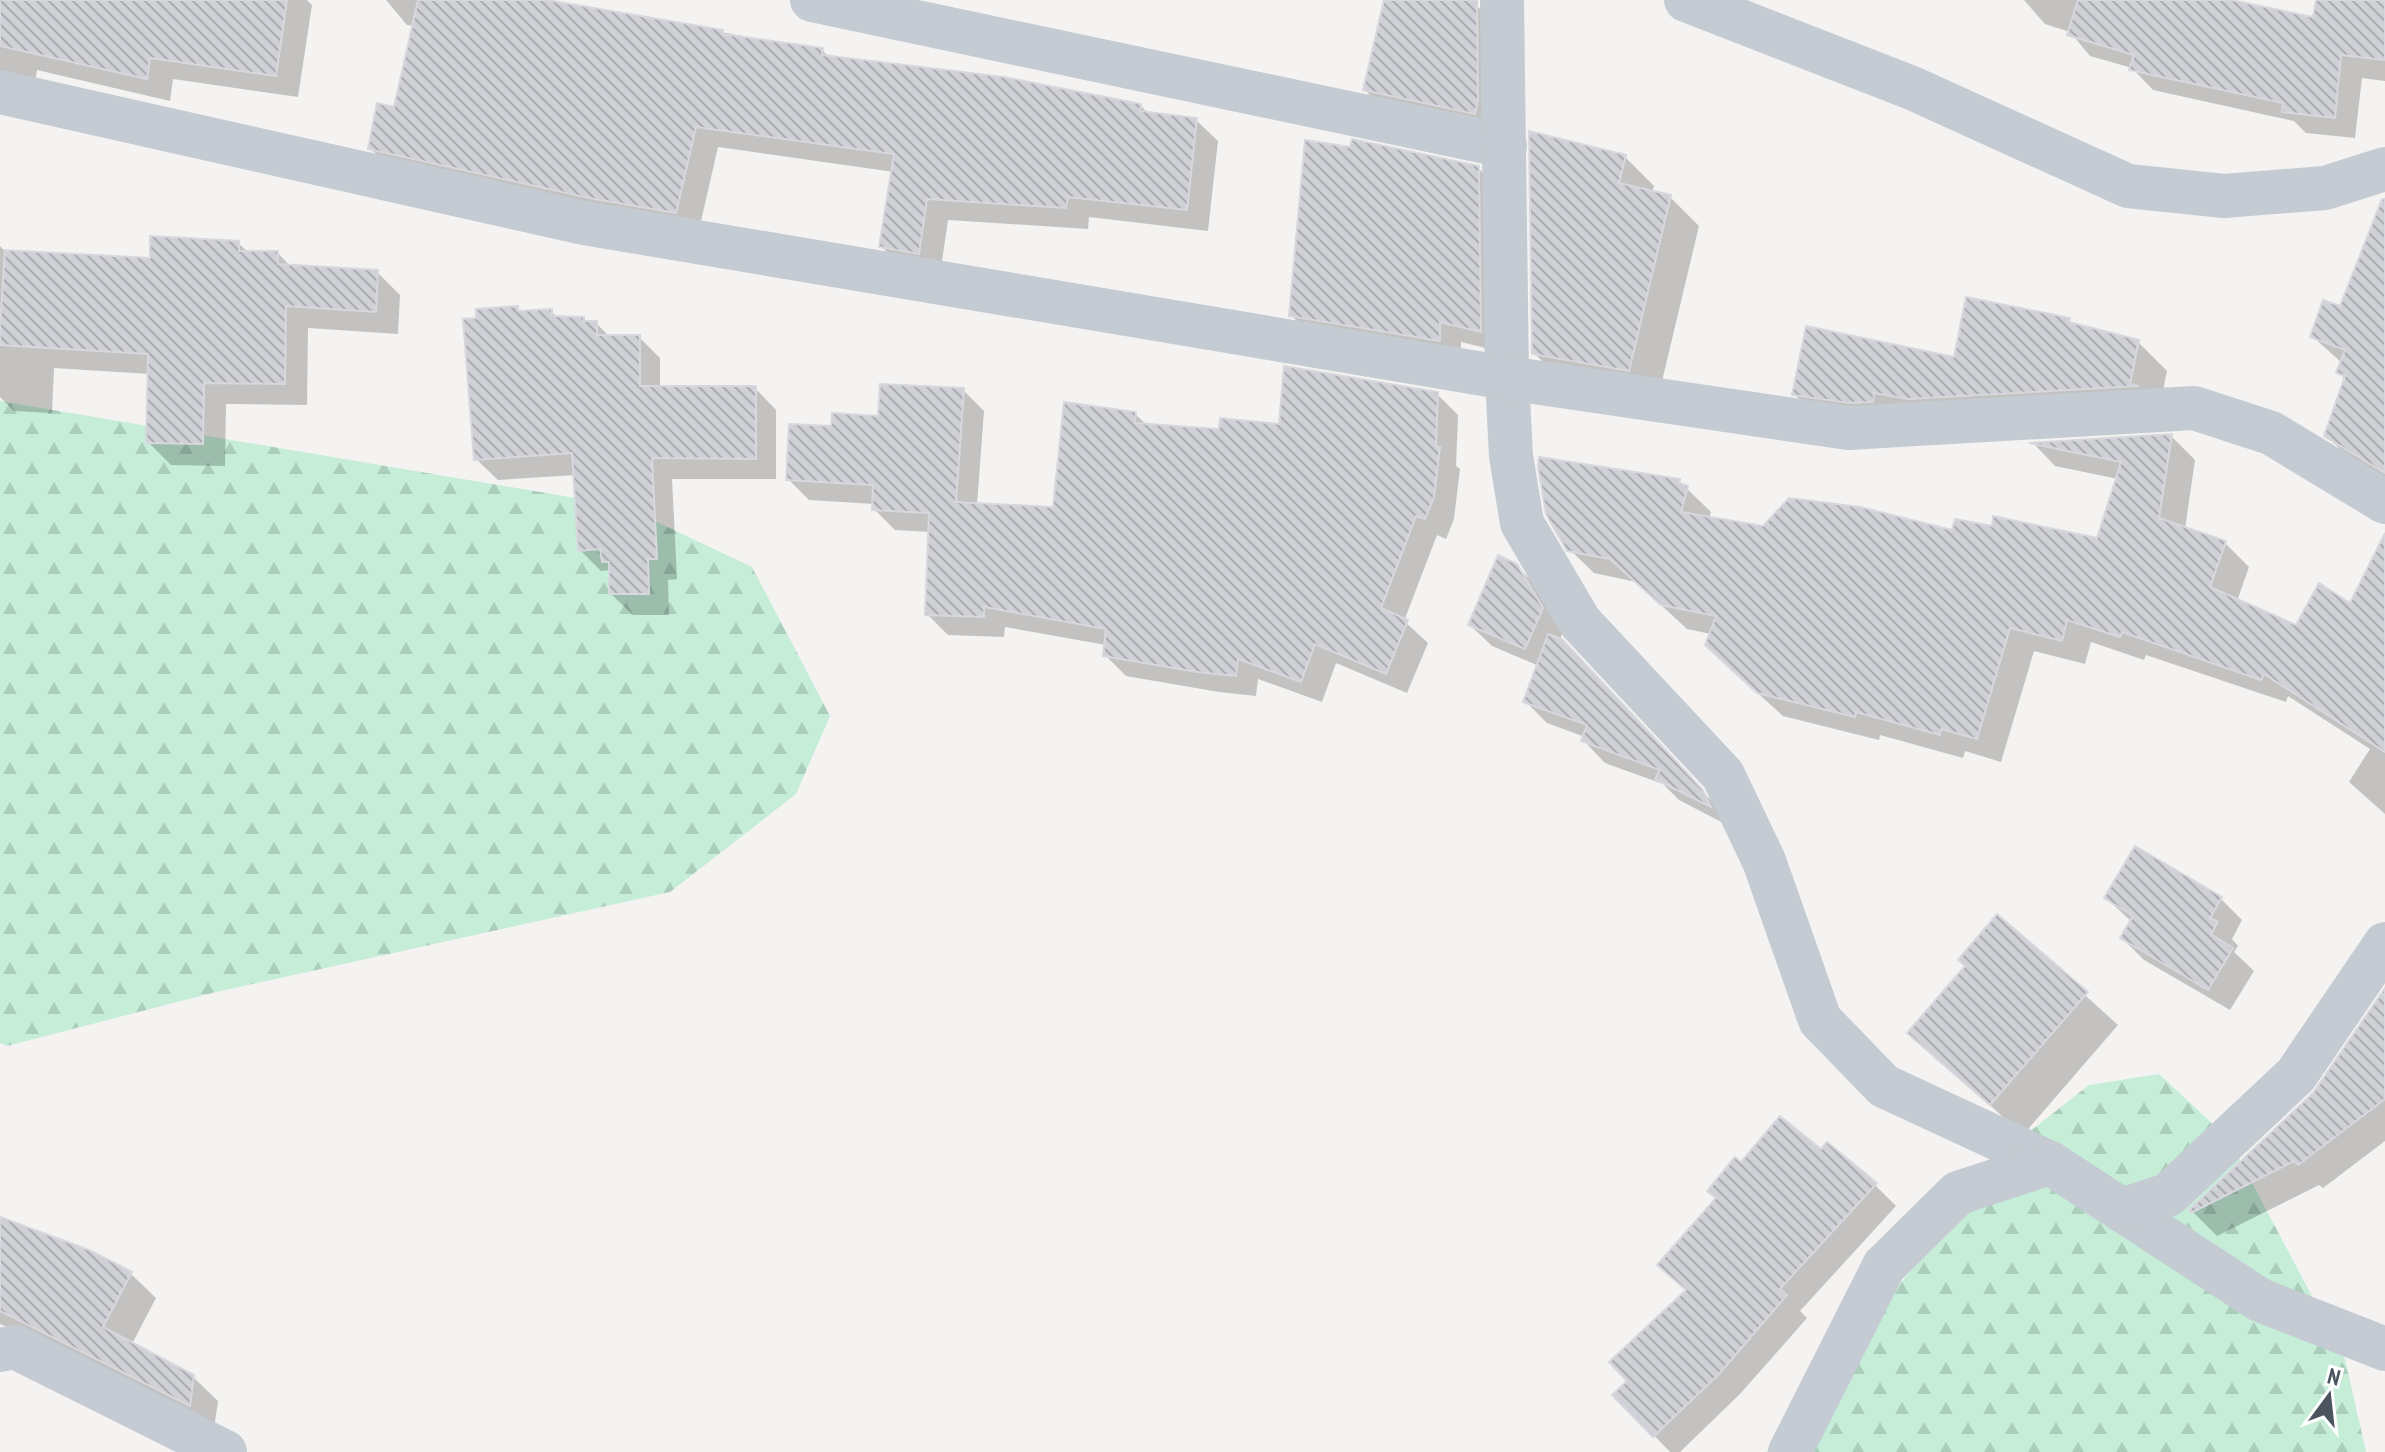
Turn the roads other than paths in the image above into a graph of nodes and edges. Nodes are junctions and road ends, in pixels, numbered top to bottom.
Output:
1 (812, 0) edge
2 (1502, 0) edge
3 (1686, 0) edge
4 (0, 92) edge
5 (1505, 146) junction
6 (2385, 169) edge
7 (1507, 378) junction
8 (2385, 502) edge
9 (2378, 975) edge
10 (2050, 1163) junction
11 (2122, 1210) junction
12 (2385, 1349) edge
13 (0, 1350) edge
14 (225, 1452) edge
15 (1790, 1452) edge

1 - 5 street
2 - 5 street
3 - 6 street
4 - 7 street
5 - 7 street
7 - 8 street
7 - 10 street
9 - 11 street
10 - 11 street
10 - 15 street
11 - 12 street
13 - 14 street

